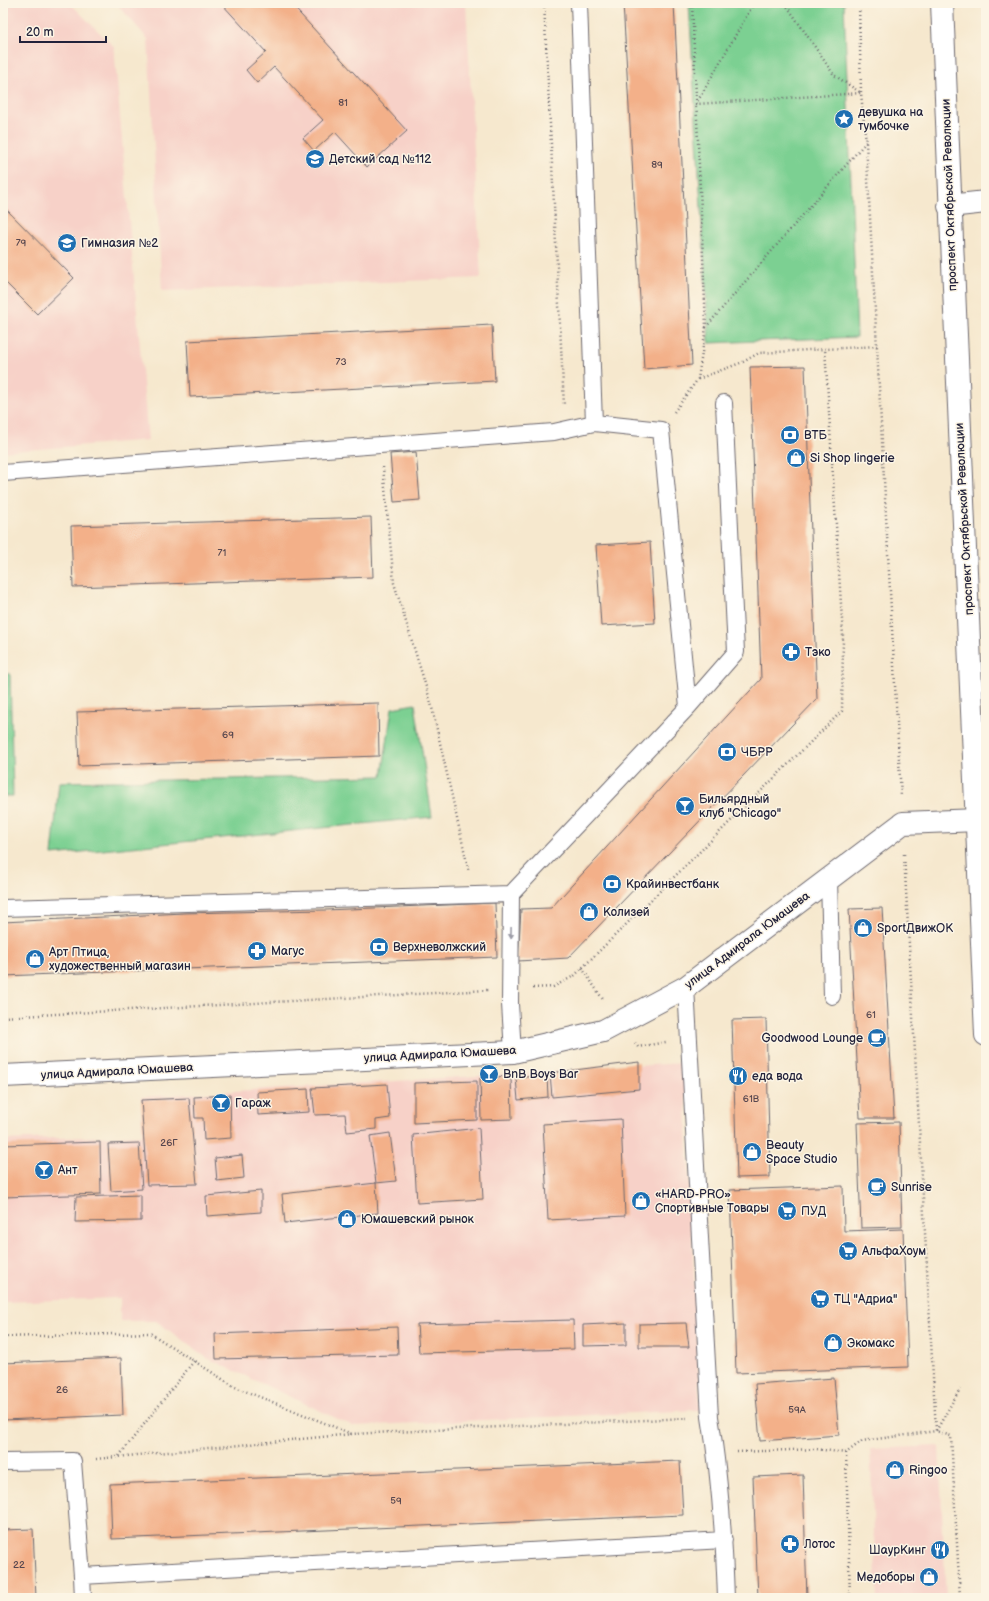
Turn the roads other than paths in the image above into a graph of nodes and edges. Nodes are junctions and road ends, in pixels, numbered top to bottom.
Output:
1 (579, 3) edge
2 (942, 3) edge
3 (986, 202) edge
4 (949, 206) junction
5 (724, 403) dead end
6 (594, 423) junction
7 (3, 473) edge
8 (688, 707) junction
9 (978, 820) junction
10 (829, 879) junction
11 (511, 894) junction
12 (3, 908) edge
13 (686, 987) junction
14 (832, 996) dead end
15 (986, 1035) edge
16 (513, 1052) junction
17 (3, 1076) edge
18 (3, 1462) edge
19 (724, 1540) junction
20 (82, 1576) junction
21 (83, 1598) edge
22 (726, 1598) edge

1 - 6 lane
2 - 4 street, проспект Октябрьской Революции
3 - 4 street
4 - 9 street, проспект Октябрьской Революции
5 - 8 lane
6 - 7 lane
6 - 8 lane
8 - 11 lane
9 - 10 street, улица Адмирала Юмашева
9 - 15 street, проспект Октябрьской Революции
10 - 13 street, улица Адмирала Юмашева
10 - 14 lane
11 - 12 lane
11 -> 16 lane
13 - 16 street, улица Адмирала Юмашева
13 - 19 lane
16 - 17 street, улица Адмирала Юмашева
18 - 20 lane
19 - 20 lane
19 - 22 lane
20 - 21 lane

